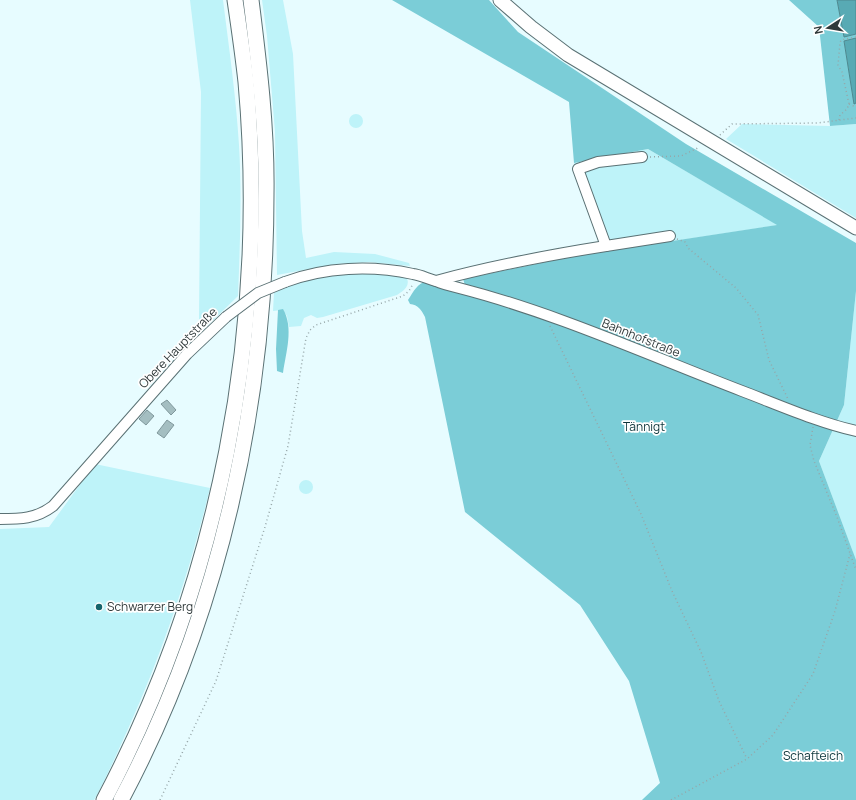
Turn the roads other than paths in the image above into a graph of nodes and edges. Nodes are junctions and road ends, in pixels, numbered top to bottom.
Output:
1 (236, 0) edge
2 (251, 0) edge
3 (500, 0) edge
4 (642, 157) road end
5 (856, 228) edge
6 (670, 236) road end
7 (606, 246) junction
8 (415, 274) joint
9 (436, 281) junction
10 (856, 431) edge
11 (0, 520) edge
12 (104, 800) edge
13 (122, 800) edge

1 - 12 highway
2 - 13 highway
3 - 5 main road
4 - 7 street
6 - 7 street
7 - 9 street
8 - 9 street, Bahnhofstraße
8 - 11 street, Obere Hauptstraße, bridge
9 - 10 street, Bahnhofstraße

